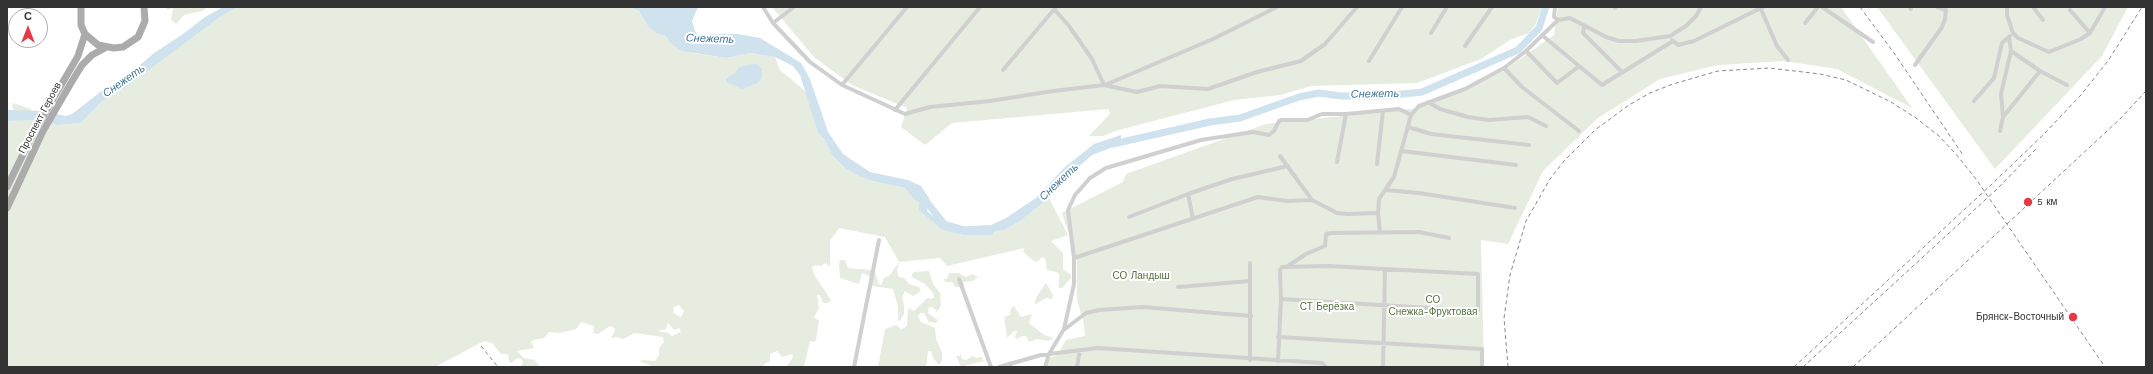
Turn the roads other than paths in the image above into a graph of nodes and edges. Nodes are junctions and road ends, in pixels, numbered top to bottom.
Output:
1 (73, 7) edge
2 (81, 7) edge
3 (144, 7) edge
4 (763, 7) edge
5 (794, 7) edge
6 (907, 7) edge
7 (980, 7) edge
8 (1277, 7) edge
9 (1357, 7) edge
10 (1402, 7) edge
11 (1446, 7) edge
12 (1492, 7) edge
13 (1555, 7) edge
14 (1701, 7) edge
15 (1761, 7) edge
16 (1818, 7) edge
17 (1822, 7) edge
18 (1937, 7) edge
19 (2007, 7) edge
20 (2033, 7) edge
21 (2105, 7) edge
22 (1055, 8) edge
23 (2070, 10) dead end
24 (1558, 20) junction
25 (2043, 20) dead end
26 (773, 23) junction
27 (1805, 23) dead end
28 (81, 25) junction
29 (1584, 27) junction
30 (1431, 33) dead end
31 (2090, 33) junction
32 (85, 34) junction
33 (2011, 35) junction
34 (1543, 36) junction
35 (1670, 36) junction
36 (1673, 41) junction
37 (1872, 42) dead end
38 (1465, 46) dead end
39 (105, 48) junction
40 (1526, 51) junction
41 (2011, 51) junction
42 (1788, 60) dead end
43 (1369, 61) dead end
44 (1915, 65) dead end
45 (1578, 67) junction
46 (1504, 68) junction
47 (1003, 70) dead end
48 (2040, 71) junction
49 (1622, 72) junction
50 (842, 85) junction
51 (1104, 85) junction
52 (2066, 85) dead end
53 (1974, 101) dead end
54 (1428, 102) junction
55 (54, 104) junction
56 (895, 110) junction
57 (1383, 111) junction
58 (1346, 114) junction
59 (1411, 115) junction
60 (2003, 117) junction
61 (1546, 126) dead end
62 (1408, 127) junction
63 (1579, 131) dead end
64 (2000, 131) dead end
65 (1529, 144) dead end
66 (1402, 151) junction
67 (1280, 156) dead end
68 (1338, 162) dead end
69 (1376, 164) dead end
70 (1516, 165) dead end
71 (1288, 166) junction
72 (7, 187) edge
73 (1385, 190) junction
74 (1188, 194) junction
75 (1312, 200) junction
76 (7, 208) edge
77 (1515, 208) dead end
78 (1378, 213) junction
79 (1129, 217) dead end
80 (1193, 219) junction
81 (1380, 232) junction
82 (1449, 238) dead end
83 (879, 240) dead end
84 (1074, 258) junction
85 (1250, 263) dead end
86 (1287, 266) junction
87 (1385, 270) junction
88 (959, 280) dead end
89 (1250, 281) junction
90 (1178, 287) dead end
91 (1281, 299) junction
92 (1384, 307) junction
93 (1251, 316) junction
94 (1064, 329) junction
95 (1278, 337) junction
96 (1383, 344) junction
97 (1080, 350) junction
98 (1049, 354) junction
99 (1250, 360) junction
100 (1278, 361) junction
101 (1010, 365) edge
102 (854, 367) edge
103 (991, 367) edge
104 (999, 367) edge
105 (1045, 367) edge
106 (1077, 367) edge
107 (1326, 367) edge
108 (1383, 367) edge
109 (1482, 367) edge

1 - 28 main road
2 - 28 main road
3 - 39 main road, Проспект Героев
4 - 26 street
5 - 26 street
6 - 50 street
7 - 56 street
8 - 51 street
9 - 51 street
10 - 43 street
11 - 30 street
12 - 38 street
13 - 24 street
14 - 35 street
15 - 36 street
15 - 42 street
16 - 27 street
17 - 37 street
18 - 44 street
19 - 33 street
20 - 25 street
21 - 31 street
22 - 47 street
22 - 51 street
23 - 31 street
24 - 29 street
24 - 34 street
26 - 50 street
28 - 32 main road
29 - 35 street
29 - 49 street
31 - 33 street
32 - 39 main road
32 - 55 main road
33 - 41 street
33 - 53 street
34 - 40 street
34 - 45 street
35 - 36 street
36 - 49 street
39 - 55 main road, Проспект Героев
40 - 45 street
40 - 46 street
41 - 48 street
41 - 60 street
45 - 49 street
46 - 54 street
46 - 63 street
48 - 52 street
48 - 60 street
50 - 56 street
51 - 56 street
54 - 59 street
54 - 61 street
55 - 72 main road, Проспект Героев
55 - 76 main road, Проспект Героев
57 - 58 street
57 - 59 street
57 - 69 street
58 - 68 street
58 - 84 street
59 - 62 street
60 - 64 street
62 - 65 street
62 - 66 street
66 - 70 street
66 - 73 street
67 - 71 street
71 - 74 street
71 - 75 street
73 - 77 street
73 - 78 street
74 - 79 street
74 - 80 street
75 - 78 street
75 - 80 street
78 - 81 street
80 - 84 street
81 - 82 street
81 - 86 street
83 - 102 street
84 - 94 street
85 - 89 street
86 - 87 street
86 - 91 street
87 - 92 street
87 - 92 street
88 - 103 street
89 - 90 street
89 - 93 street
91 - 92 street
91 - 95 street
92 - 96 street
93 - 94 street
93 - 99 street
94 - 98 street
95 - 96 street
95 - 100 street
96 - 108 street
96 - 109 street
97 - 98 street
97 - 99 street
97 - 106 street
98 - 101 street
98 - 105 street
99 - 100 street
100 - 107 street
101 - 104 street

